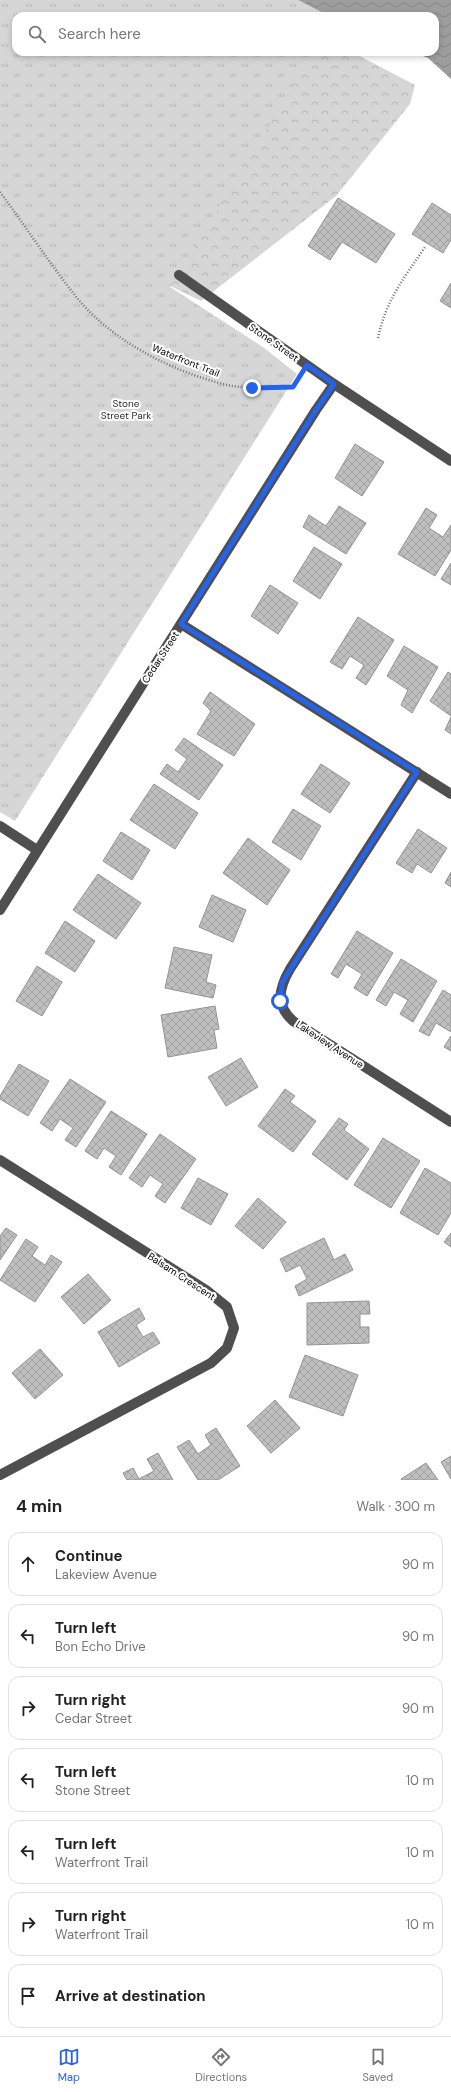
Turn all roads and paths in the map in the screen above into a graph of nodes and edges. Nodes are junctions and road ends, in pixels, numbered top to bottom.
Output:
1 (0, 192) edge
2 (425, 247) dead end
3 (178, 274) dead end
4 (378, 338) dead end
5 (307, 365) junction
6 (334, 384) junction
7 (451, 461) edge
8 (181, 624) junction
9 (417, 772) junction
10 (451, 794) edge
11 (0, 826) edge
12 (37, 850) junction
13 (0, 910) edge
14 (451, 1122) edge
15 (0, 1160) edge
16 (0, 1475) edge

1 - 5 path, Waterfront Trail
2 - 4 path
3 - 5 street, Stone Street
5 - 6 street, Stone Street
6 - 7 street, Stone Street
6 - 8 street, Cedar Street
8 - 9 street
8 - 12 street, Cedar Street
9 - 10 street
9 - 14 street, Lakeview Avenue
11 - 12 street
12 - 13 street, Cedar Street
15 - 16 street, Balsam Crescent

